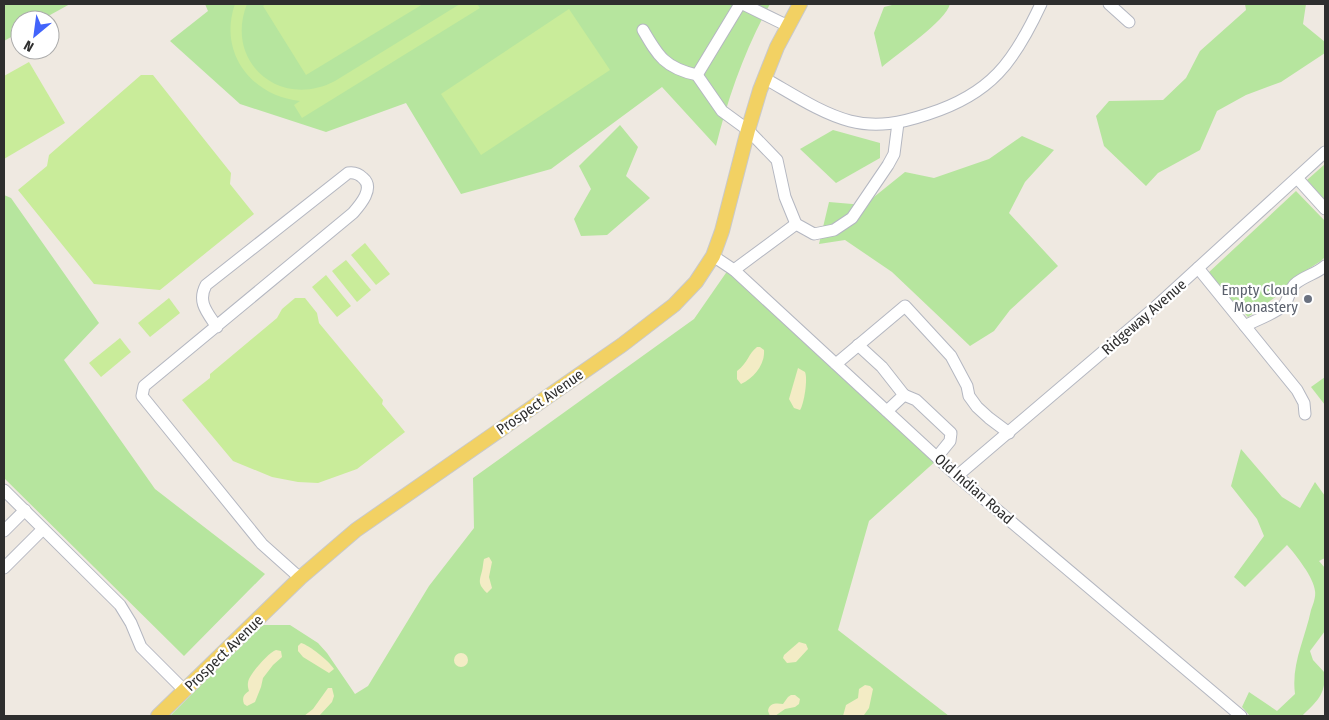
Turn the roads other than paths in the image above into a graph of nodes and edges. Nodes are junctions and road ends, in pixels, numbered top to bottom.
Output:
1 (742, 4) edge
2 (800, 4) edge
3 (1041, 4) edge
4 (1109, 4) edge
5 (1129, 22) dead end
6 (788, 26) junction
7 (643, 30) dead end
8 (696, 75) junction
9 (764, 78) junction
10 (898, 123) junction
11 (748, 130) junction
12 (1325, 152) edge
13 (1297, 178) junction
14 (1325, 209) edge
15 (796, 224) junction
16 (713, 256) junction
17 (1325, 266) edge
18 (1198, 268) junction
19 (734, 270) junction
20 (217, 326) junction
21 (1245, 326) junction
22 (858, 345) junction
23 (836, 364) junction
24 (904, 395) junction
25 (887, 411) junction
26 (1305, 414) dead end
27 (1010, 433) junction
28 (937, 456) junction
29 (957, 476) junction
30 (4, 490) edge
31 (25, 510) junction
32 (43, 529) junction
33 (4, 531) edge
34 (4, 568) edge
35 (300, 578) junction
36 (185, 690) junction
37 (158, 716) edge
38 (1241, 716) edge

1 - 6 street
1 - 8 street
2 - 6 main road, Prospect Avenue
3 - 10 street
4 - 5 street
6 - 9 main road, Prospect Avenue
7 - 8 street
8 - 11 street
9 - 10 street
9 - 11 main road, Prospect Avenue
10 - 15 street
11 - 15 street
11 - 16 main road, Prospect Avenue
12 - 13 street, Ridgeway Avenue
13 - 14 street
13 - 18 street, Ridgeway Avenue
15 - 19 street
16 - 19 street, Old Indian Road
16 - 35 main road, Prospect Avenue
17 - 21 street
18 - 21 street
18 - 27 street, Ridgeway Avenue
19 - 23 street, Old Indian Road
20 - 20 street
20 - 35 street
21 - 26 street
22 - 23 street
22 - 24 street
22 - 27 street
23 - 25 street, Old Indian Road
24 - 25 street
24 - 28 street
25 - 28 street, Old Indian Road
27 - 29 street, Ridgeway Avenue
28 - 29 street, Old Indian Road
29 - 38 street, Old Indian Road
30 - 31 street
31 - 32 street
31 - 33 street
32 - 34 street
32 - 36 street
35 - 36 main road, Prospect Avenue
36 - 37 main road, Prospect Avenue

